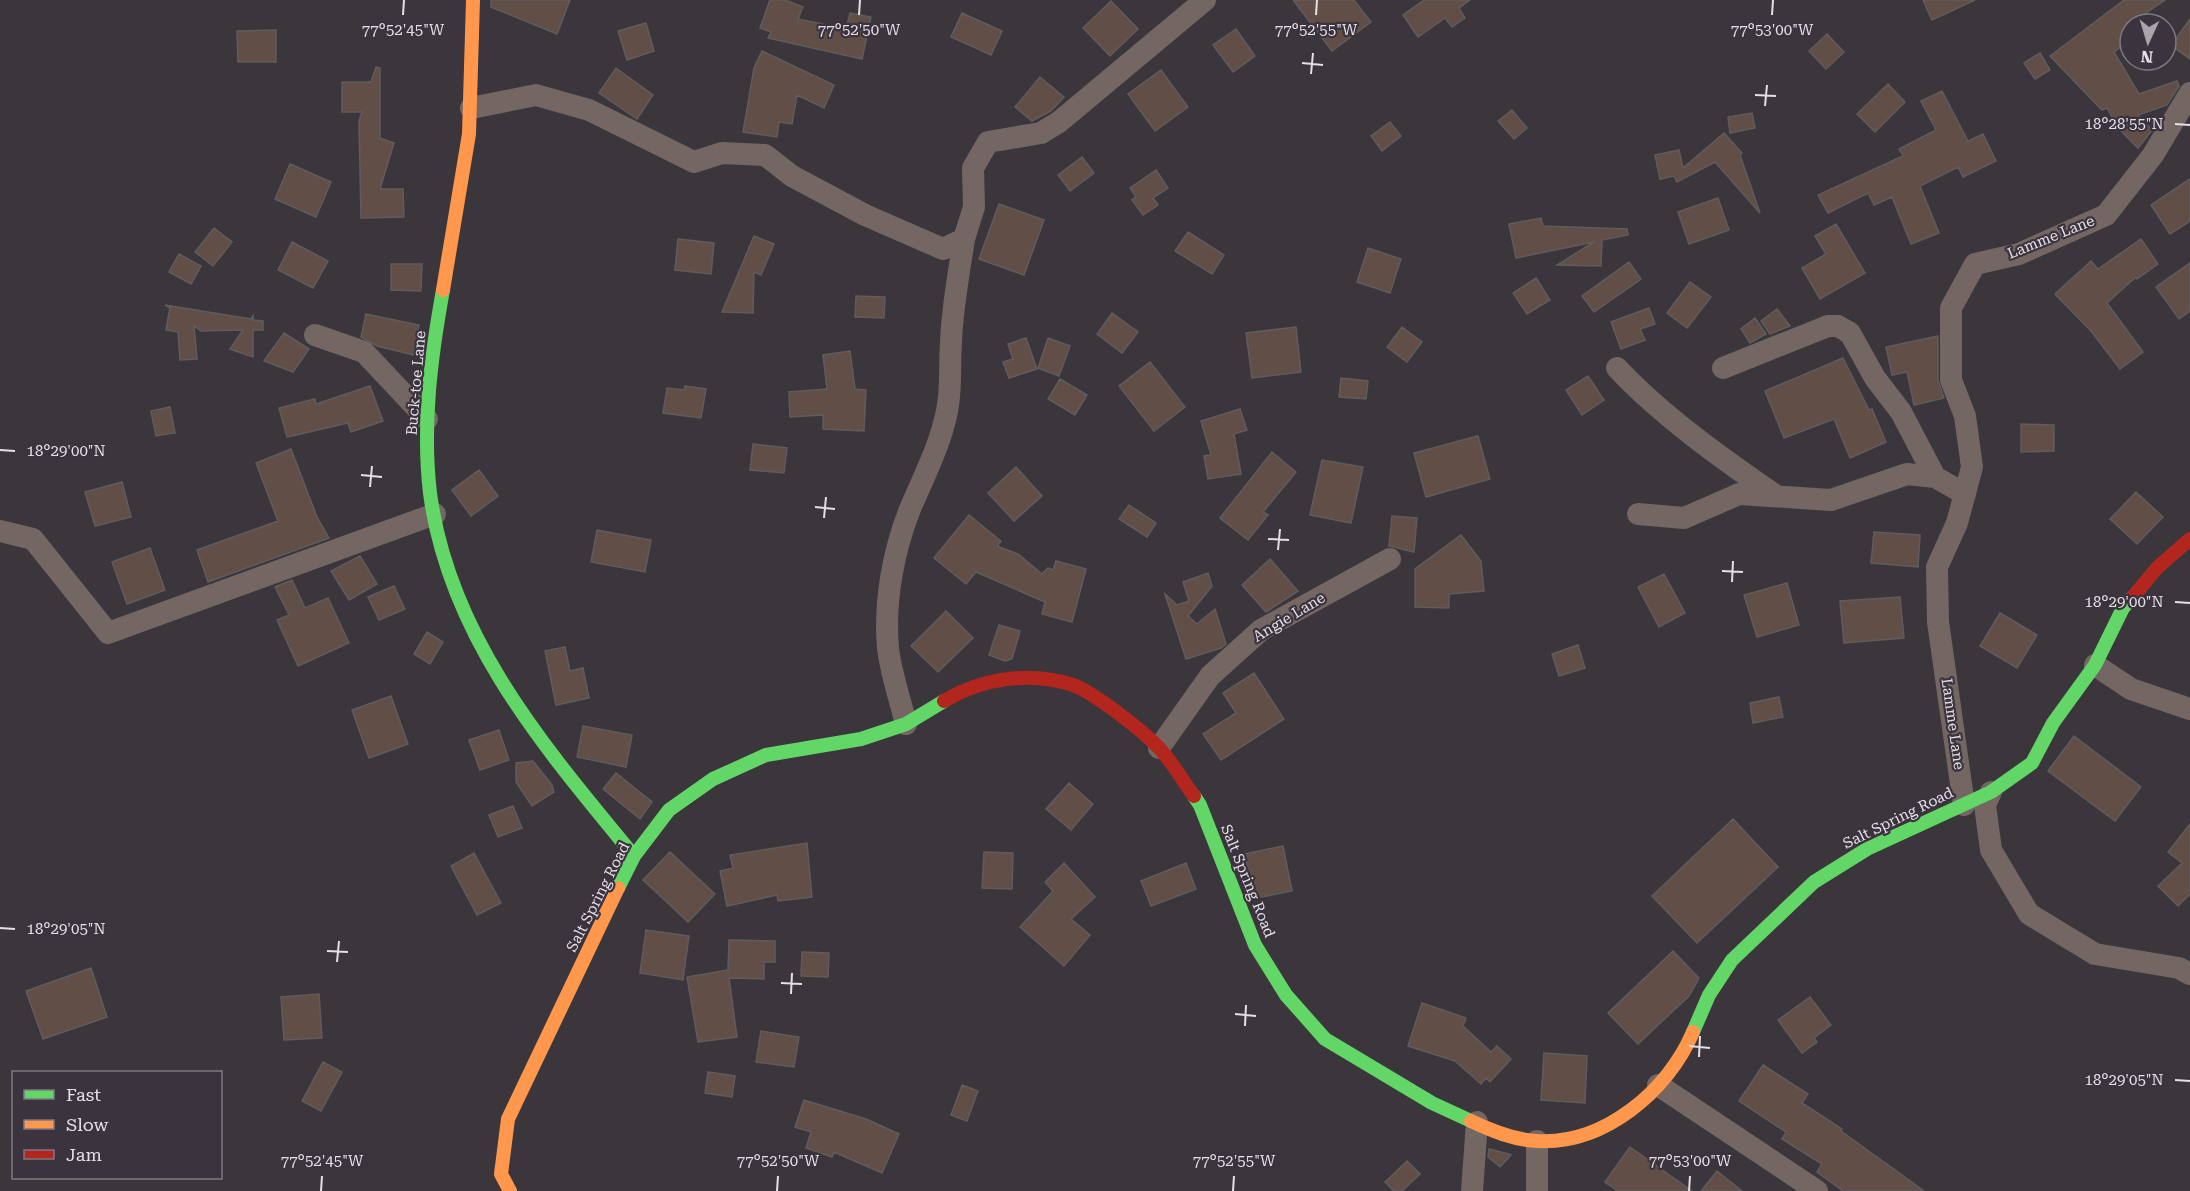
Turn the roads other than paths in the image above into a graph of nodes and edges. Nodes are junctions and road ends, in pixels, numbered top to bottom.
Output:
1 (473, 0) edge
2 (1204, 0) edge
3 (2190, 93) edge
4 (471, 108) junction
5 (964, 239) junction
6 (315, 335) dead end
7 (1617, 368) dead end
8 (1724, 368) dead end
9 (427, 419) junction
10 (1935, 477) junction
11 (1965, 494) junction
12 (1775, 495) junction
13 (435, 514) junction
14 (1638, 514) dead end
15 (0, 531) edge
16 (2190, 539) edge
17 (1390, 559) dead end
18 (2095, 665) junction
19 (2190, 709) edge
20 (906, 724) junction
21 (1159, 748) junction
22 (1991, 792) junction
23 (1965, 804) junction
24 (634, 856) junction
25 (2190, 974) edge
26 (1658, 1084) junction
27 (1477, 1122) junction
28 (1537, 1142) junction
29 (510, 1191) edge
30 (1472, 1191) edge
31 (1537, 1191) edge
32 (1817, 1191) edge

1 - 4 street, Buck-toe Lane
2 - 5 street
3 - 11 street, Lamme Lane
4 - 5 street
4 - 9 street, Buck-toe Lane
5 - 20 street
6 - 9 street
7 - 12 street
8 - 10 street
9 - 13 street, Buck-toe Lane
10 - 11 street
10 - 12 street
11 - 23 street, Lamme Lane
12 - 14 street
13 - 15 street
13 - 24 street, Buck-toe Lane
16 - 18 street, Salt Spring Road
17 - 21 street, Angie Lane
18 - 19 street
18 - 22 street, Salt Spring Road
20 - 21 street, Salt Spring Road
20 - 24 street, Salt Spring Road
21 - 27 street, Salt Spring Road
22 - 23 street, Salt Spring Road
22 - 25 street
23 - 26 street, Salt Spring Road
24 - 29 street, Salt Spring Road
26 - 28 street, Salt Spring Road
26 - 32 street
27 - 28 street, Salt Spring Road
27 - 30 street
28 - 31 street

